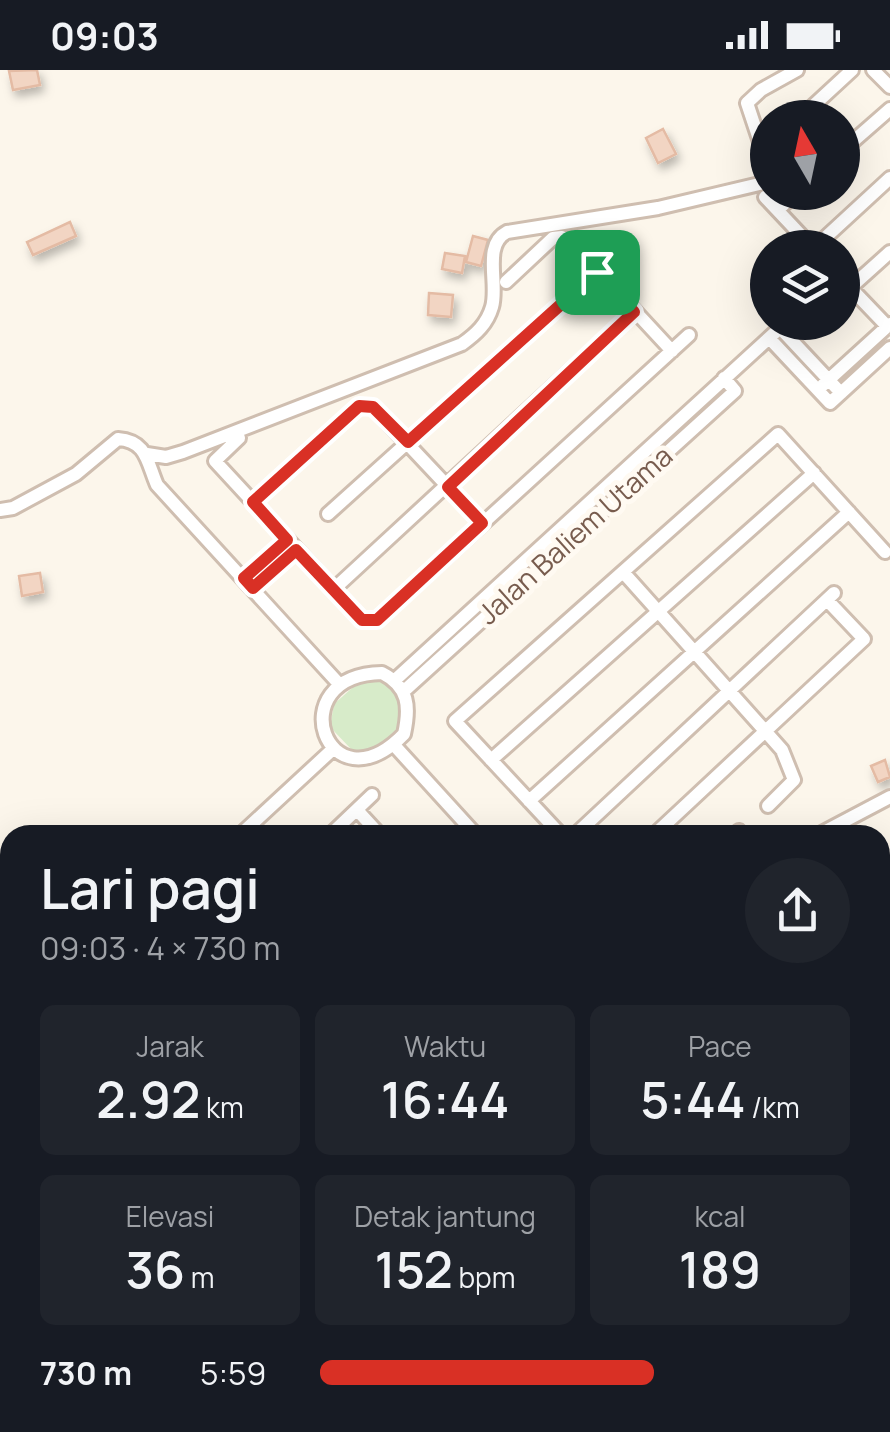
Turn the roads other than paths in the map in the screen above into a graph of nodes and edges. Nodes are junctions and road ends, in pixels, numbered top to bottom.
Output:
1 (796, 70) edge
2 (852, 70) edge
3 (873, 70) edge
4 (890, 88) edge
5 (750, 100) edge
6 (820, 100) edge
7 (890, 108) edge
8 (860, 135) edge
9 (890, 178) edge
10 (750, 192) edge
11 (780, 210) edge
12 (798, 230) edge
13 (834, 230) edge
14 (890, 252) edge
15 (597, 272) junction
16 (860, 274) edge
17 (506, 282) dead end
18 (860, 296) edge
19 (634, 312) junction
20 (889, 325) edge
21 (690, 334) dead end
22 (890, 348) edge
23 (672, 352) junction
24 (823, 385) junction
25 (239, 438) dead end
26 (408, 442) junction
27 (147, 454) junction
28 (814, 474) junction
29 (448, 487) junction
30 (253, 502) junction
31 (0, 510) edge
32 (849, 512) junction
33 (328, 514) dead end
34 (482, 523) junction
35 (292, 545) junction
36 (885, 552) dead end
37 (622, 572) junction
38 (249, 583) junction
39 (333, 590) junction
40 (658, 612) junction
41 (694, 652) junction
42 (340, 685) junction
43 (400, 686) junction
44 (730, 691) junction
45 (766, 731) junction
46 (394, 746) junction
47 (333, 749) junction
48 (491, 760) junction
49 (372, 796) dead end
50 (890, 798) edge
51 (529, 801) junction
52 (768, 806) dead end
53 (357, 810) junction
54 (550, 823) edge
55 (251, 825) edge
56 (341, 825) edge
57 (371, 825) edge
58 (467, 825) edge
59 (586, 825) edge
60 (665, 825) edge
61 (837, 825) edge

1 - 5 street
2 - 6 street
3 - 4 street
7 - 8 street
9 - 13 street
10 - 27 street
11 - 12 street
14 - 16 street
15 - 17 street
15 - 19 street
15 - 26 street
18 - 20 street
19 - 23 street
19 - 29 street
20 - 24 street
21 - 23 street
22 - 24 street
23 - 34 street
24 - 43 street, Jalan Baliem Utama
25 - 30 street
26 - 29 street
26 - 30 street
26 - 33 street
27 - 31 street
27 - 38 street
28 - 32 street
28 - 37 street
28 - 40 street
29 - 34 street
29 - 39 street
30 - 35 street
32 - 36 street
32 - 41 street
34 - 39 street
35 - 38 street
35 - 39 street
37 - 40 street
37 - 48 street
38 - 42 street
40 - 41 street
40 - 48 street
41 - 44 street
41 - 51 street
42 - 43 street
42 - 47 street
43 - 46 street
44 - 45 street
44 - 45 street
44 - 59 street
45 - 52 street
45 - 60 street
46 - 47 street
46 - 58 street
47 - 55 street
48 - 51 street
49 - 53 street
50 - 61 street
51 - 54 street
53 - 56 street
53 - 57 street

